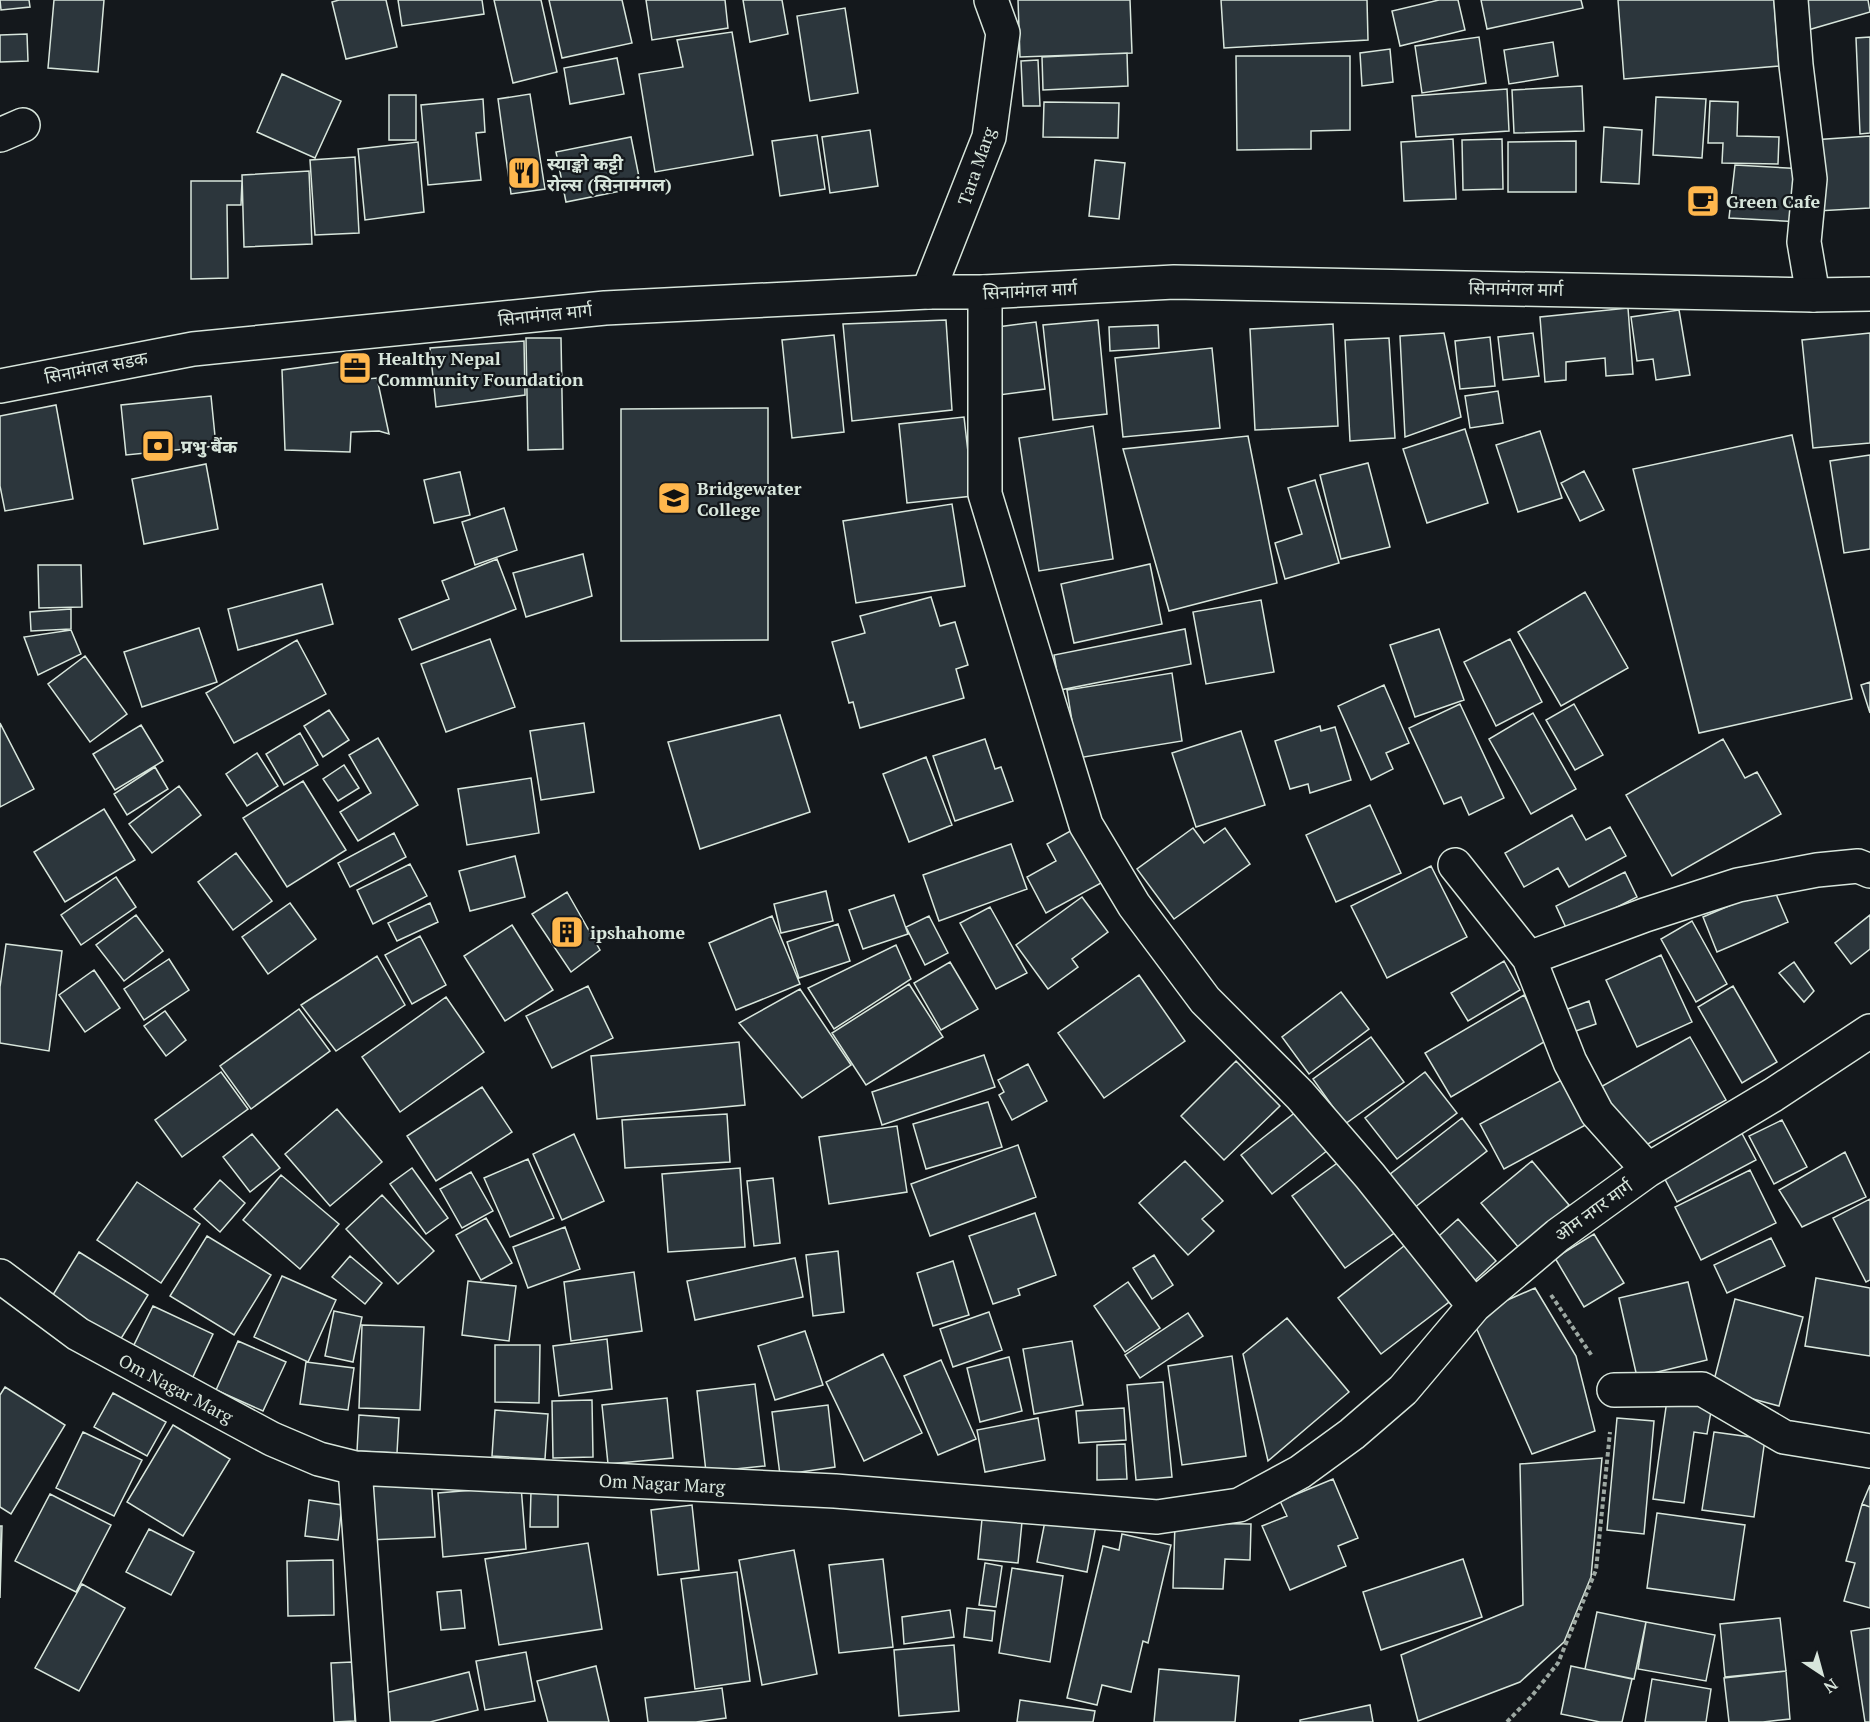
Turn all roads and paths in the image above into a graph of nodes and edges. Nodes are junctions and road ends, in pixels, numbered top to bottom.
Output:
1 (991, 0) edge
2 (1791, 0) edge
3 (928, 292) junction
4 (983, 292) junction
5 (1870, 294) edge
6 (1813, 295) junction
7 (193, 348) joint
8 (0, 386) edge
9 (1455, 865) dead end
10 (1870, 872) edge
11 (1529, 958) junction
12 (1870, 1031) edge
13 (1648, 1170) junction
14 (1527, 1260) junction
15 (0, 1276) edge
16 (1474, 1306) junction
17 (1614, 1390) junction
18 (1352, 1434) joint
19 (1870, 1451) edge
20 (355, 1468) junction
21 (373, 1722) edge
22 (1507, 1722) edge

1 - 3 street, Tara Marg
2 - 6 street
3 - 4 street, सिनामंगल मार्ग
3 - 7 street, सिनामंगल मार्ग
4 - 6 street, सिनामंगल मार्ग
4 - 16 street
5 - 6 street, सिनामंगल मार्ग
7 - 8 street, सिनामंगल सडक
9 - 11 street
10 - 11 street
11 - 13 street
12 - 13 street, ओम नगर मार्ग
13 - 14 street, ओम नगर मार्ग
14 - 16 street, ओम नगर मार्ग
14 - 17 path
15 - 20 street, Om Nagar Marg
16 - 18 street, ओम नगर मार्ग
17 - 19 street
17 - 22 path
18 - 20 street, Om Nagar Marg
20 - 21 street

